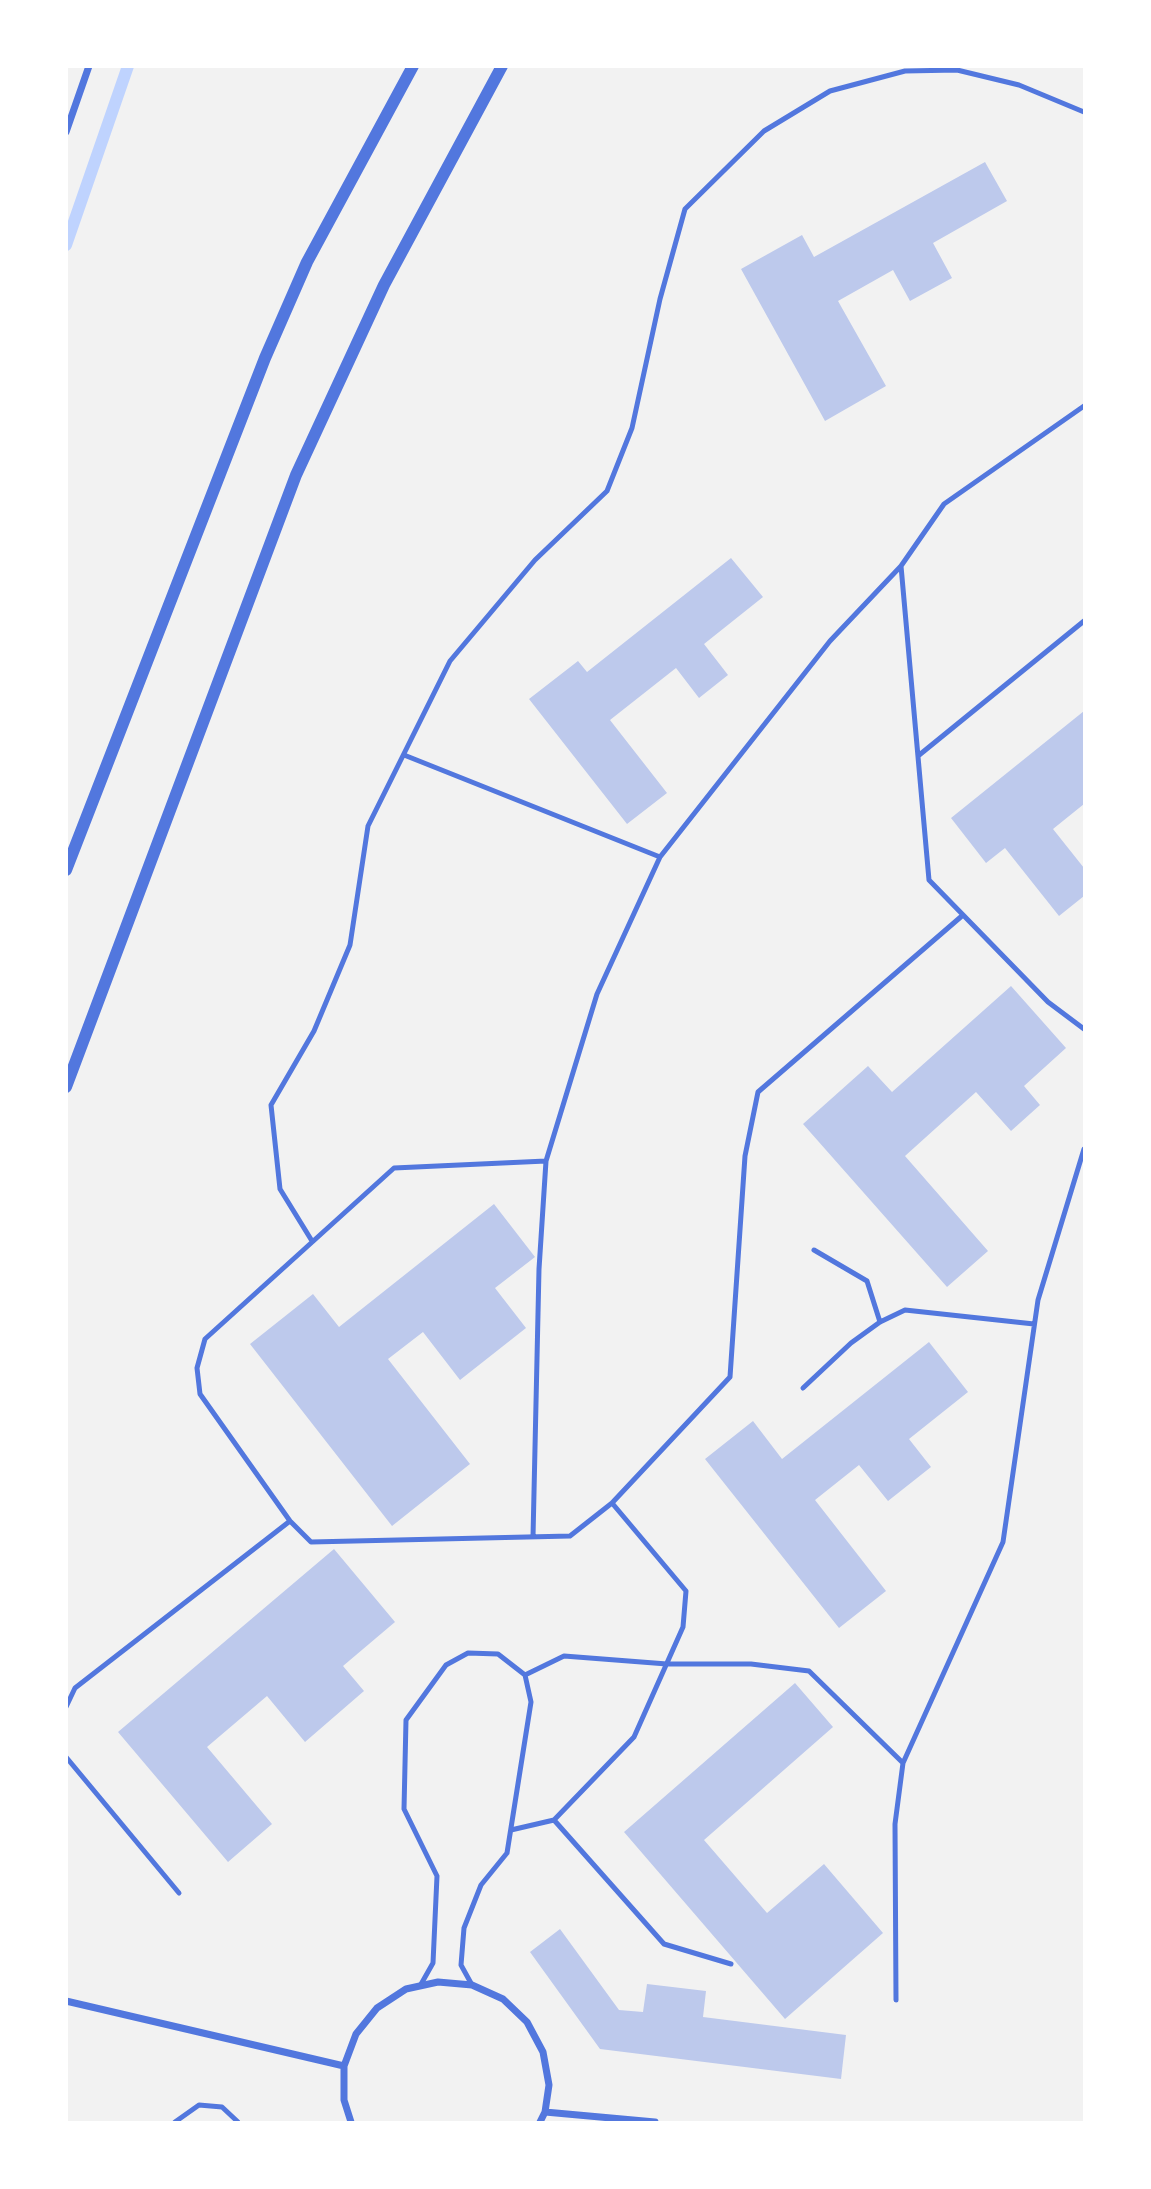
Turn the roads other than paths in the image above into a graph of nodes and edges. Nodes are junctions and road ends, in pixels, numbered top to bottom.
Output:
1 (89, 66) edge
2 (413, 66) edge
3 (502, 66) edge
4 (1084, 112) edge
5 (66, 132) edge
6 (1084, 407) edge
7 (901, 566) junction
8 (1084, 621) edge
9 (404, 755) junction
10 (918, 756) junction
11 (660, 857) junction
12 (66, 870) edge
13 (963, 915) junction
14 (1084, 1029) edge
15 (66, 1087) edge
16 (1084, 1149) edge
17 (546, 1161) junction
18 (312, 1241) junction
19 (814, 1250) dead end
20 (880, 1322) junction
21 (1034, 1324) junction
22 (803, 1388) dead end
23 (612, 1503) junction
24 (290, 1521) junction
25 (533, 1537) junction
26 (667, 1664) junction
27 (525, 1675) junction
28 (66, 1707) edge
29 (66, 1757) edge
30 (903, 1763) junction
31 (554, 1820) junction
32 (511, 1830) junction
33 (179, 1893) dead end
34 (731, 1964) dead end
35 (472, 1985) junction
36 (420, 1986) junction
37 (896, 2000) dead end
38 (66, 2001) edge
39 (344, 2066) junction
40 (545, 2112) junction
41 (175, 2123) edge
42 (238, 2123) edge
43 (351, 2123) edge
44 (540, 2123) edge
45 (655, 2123) edge

1 - 5 street
2 - 12 street
3 - 15 street
4 - 9 lane
6 - 7 lane
7 - 10 lane
7 - 11 lane
8 - 10 lane
9 - 11 lane
9 - 18 lane
10 - 13 lane
11 - 17 lane
13 - 14 lane
13 - 23 lane
16 - 21 lane
17 - 18 lane
17 - 25 lane
18 - 24 lane
19 - 20 lane
20 - 21 lane
20 - 22 lane
21 - 30 lane
23 - 25 lane
23 - 26 lane
24 - 25 lane
24 - 28 lane
26 - 27 lane
26 - 30 lane
26 - 31 lane
27 - 32 lane
27 - 36 lane
29 - 33 lane
30 - 37 lane
31 - 32 lane
31 - 34 lane
32 - 35 lane
35 - 36 street
35 - 40 street
36 - 39 street
38 - 39 street
39 - 43 street
40 - 44 street
40 - 45 street
41 - 42 lane

